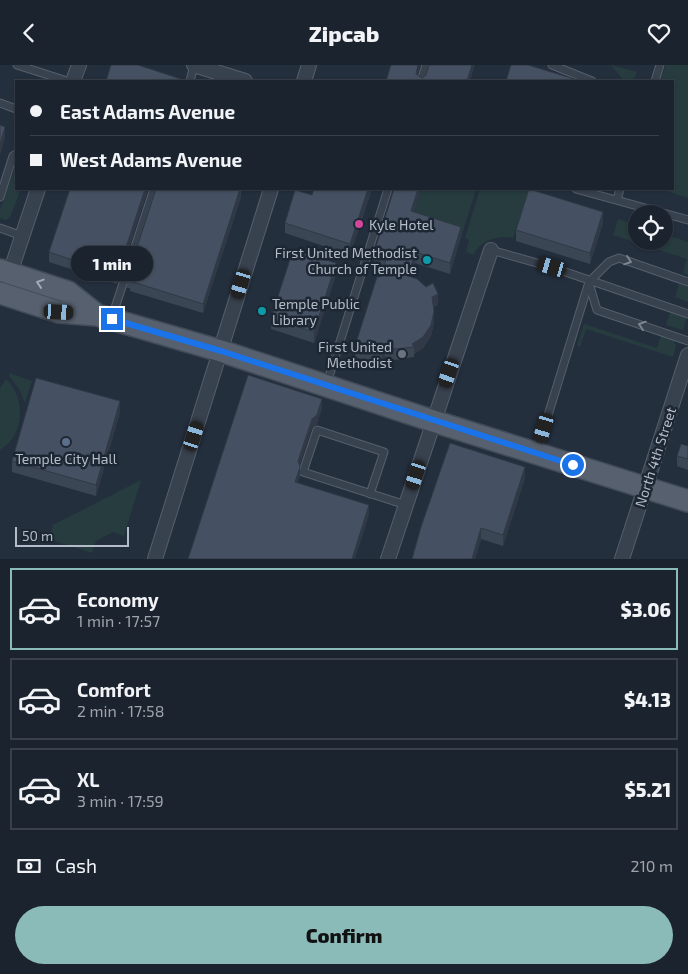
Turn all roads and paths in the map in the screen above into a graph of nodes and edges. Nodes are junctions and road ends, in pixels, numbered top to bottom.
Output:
1 (17, 65) edge
2 (79, 65) edge
3 (194, 65) edge
4 (310, 65) edge
5 (426, 65) edge
6 (552, 65) edge
7 (660, 65) edge
8 (64, 80) edge
9 (73, 80) edge
10 (190, 80) edge
11 (242, 80) edge
12 (304, 80) edge
13 (421, 80) edge
14 (590, 80) edge
15 (655, 80) edge
16 (0, 103) edge
17 (15, 109) edge
18 (15, 155) edge
19 (38, 190) edge
20 (154, 190) edge
21 (271, 190) edge
22 (388, 190) edge
23 (580, 190) edge
24 (620, 190) edge
25 (0, 197) edge
26 (617, 200) junction
27 (688, 220) edge
28 (0, 229) edge
29 (22, 236) junction
30 (490, 250) joint
31 (5, 271) edge
32 (589, 281) junction
33 (688, 282) edge
34 (0, 293) edge
35 (688, 314) edge
36 (104, 317) junction
37 (688, 341) edge
38 (221, 351) junction
39 (688, 355) edge
40 (326, 385) junction
41 (433, 421) junction
42 (536, 453) junction
43 (646, 487) junction
44 (370, 494) junction
45 (688, 501) edge
46 (406, 505) junction
47 (155, 559) edge
48 (388, 559) edge
49 (622, 559) edge

1 - 8 lane
2 - 9 street
3 - 10 lane
3 - 11 street
4 - 12 street
5 - 13 lane
6 - 14 lane
7 - 15 lane
16 - 17 lane
18 - 25 lane
19 - 29 street
20 - 36 lane
21 - 38 street
22 - 40 lane
23 - 26 lane
24 - 26 lane
26 - 27 lane
28 - 29 lane
29 - 31 street
30 - 32 lane
30 - 41 street
36 -> 31 main road
32 -> 33 lane
32 - 35 lane
37 -> 32 lane
32 - 42 lane
34 - 36 main road
36 - 38 main road
38 - 40 main road
38 - 47 street
39 - 43 street, North 4th Street
40 - 41 main road
41 - 42 main road
41 - 46 street
42 - 43 main road
43 - 45 main road
43 - 49 street, North 4th Street
44 - 44 lane
44 - 46 lane
46 - 48 street

